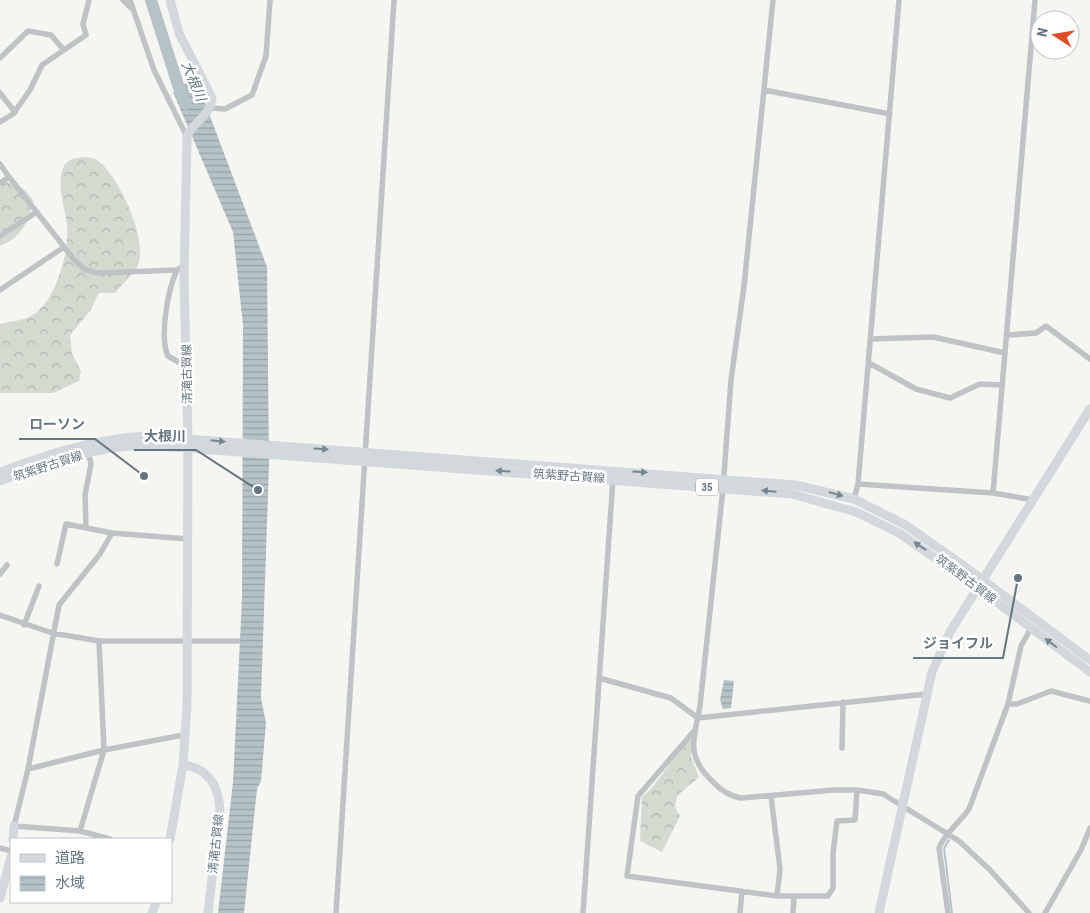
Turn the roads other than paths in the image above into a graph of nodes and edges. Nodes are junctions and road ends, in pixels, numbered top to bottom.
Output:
1 (89, 0) edge
2 (123, 0) edge
3 (130, 0) edge
4 (170, 0) edge
5 (270, 0) edge
6 (394, 0) edge
7 (774, 0) edge
8 (899, 0) edge
9 (1035, 0) edge
10 (131, 8) junction
11 (64, 50) junction
12 (0, 58) edge
13 (764, 90) junction
14 (0, 93) edge
15 (210, 110) junction
16 (14, 112) junction
17 (890, 114) junction
18 (0, 122) edge
19 (188, 135) junction
20 (0, 164) edge
21 (9, 177) junction
22 (0, 183) edge
23 (37, 212) junction
24 (0, 236) edge
25 (64, 246) junction
26 (181, 268) junction
27 (0, 290) edge
28 (1007, 335) junction
29 (870, 339) junction
30 (1005, 353) junction
31 (1090, 360) edge
32 (868, 363) junction
33 (187, 367) junction
34 (1002, 385) junction
35 (1090, 409) edge
36 (1086, 422) edge
37 (188, 438) junction
38 (188, 448) junction
39 (237, 448) junction
40 (88, 452) junction
41 (367, 457) junction
42 (613, 470) junction
43 (0, 472) edge
44 (723, 478) junction
45 (613, 480) junction
46 (0, 481) edge
47 (858, 484) junction
48 (723, 488) junction
49 (993, 493) junction
50 (854, 499) junction
51 (1034, 500) junction
52 (86, 527) junction
53 (112, 533) junction
54 (188, 539) junction
55 (57, 564) dead end
56 (7, 565) dead end
57 (0, 574) edge
58 (980, 584) junction
59 (38, 586) dead end
60 (0, 615) edge
61 (24, 625) junction
62 (1031, 628) junction
63 (52, 633) junction
64 (99, 641) junction
65 (188, 641) junction
66 (238, 641) dead end
67 (1089, 658) edge
68 (1090, 672) edge
69 (599, 678) junction
70 (927, 694) junction
71 (1090, 701) edge
72 (843, 702) junction
73 (1008, 704) junction
74 (698, 718) junction
75 (695, 730) junction
76 (186, 736) junction
77 (842, 748) dead end
78 (104, 750) junction
79 (182, 765) junction
80 (28, 769) junction
81 (857, 790) junction
82 (771, 796) junction
83 (902, 807) junction
84 (14, 826) junction
85 (1090, 828) edge
86 (80, 831) junction
87 (948, 835) junction
88 (13, 838) edge
89 (106, 838) edge
90 (170, 838) edge
91 (10, 861) edge
92 (742, 892) junction
93 (777, 896) junction
94 (794, 896) junction
95 (0, 898) edge
96 (208, 913) edge
97 (336, 913) edge
98 (583, 913) edge
99 (740, 913) edge
100 (793, 913) edge
101 (879, 913) edge
102 (948, 913) edge
103 (1029, 913) edge
104 (1045, 913) edge

1 - 11 street
2 - 10 street
3 - 10 street
4 - 15 main road
5 - 15 street
6 - 41 street
7 - 13 street
8 - 17 street
9 - 28 street
10 - 19 street
11 - 12 street
11 - 16 street
13 - 17 street
13 - 44 street
14 - 16 street
15 - 19 main road
16 - 18 street
17 - 29 street
19 - 26 main road, 清滝古賀線
20 - 21 street
21 - 22 street
21 - 23 street
23 - 24 street
23 - 25 street
25 - 26 street
25 - 27 street
26 - 33 main road, 清滝古賀線
26 - 33 street
28 - 30 street
28 - 31 street
29 - 30 street
29 - 32 street
30 - 34 street
32 - 34 street
32 - 47 street
33 - 37 main road, 清滝古賀線
34 - 49 street
35 - 36 main road
36 - 51 main road
37 - 38 main road, 清滝古賀線
37 -> 39 main road, 筑紫野古賀線 / 35
37 - 43 main road, 筑紫野古賀線 / 35
38 - 39 main road, 筑紫野古賀線 / 35
38 - 40 main road, 筑紫野古賀線 / 35
38 - 54 main road, 清滝古賀線
39 - 41 main road, 筑紫野古賀線 / 35
40 - 46 main road, 筑紫野古賀線 / 35
40 - 52 street
41 - 42 main road, 筑紫野古賀線 / 35
45 -> 41 main road, 筑紫野古賀線 / 35
41 - 97 street
42 -> 44 main road, 筑紫野古賀線 / 35
42 - 45 street
44 - 48 street
44 -> 50 main road, 筑紫野古賀線 / 35
45 - 48 main road, 筑紫野古賀線 / 35
45 - 69 street
47 - 49 street
47 - 50 street
58 -> 48 main road, 筑紫野古賀線 / 35
48 - 74 street
49 - 51 street
50 - 58 main road, 筑紫野古賀線 / 35
51 - 58 main road
52 - 53 street
52 - 55 street
53 - 54 street
53 - 63 street
54 - 65 main road, 清滝古賀線
56 - 57 street
58 - 62 main road, 筑紫野古賀線 / 35
58 - 67 main road, 筑紫野古賀線 / 35
58 - 70 main road
59 - 61 street
60 - 61 street
61 - 63 street
68 -> 62 main road, 筑紫野古賀線 / 35
62 - 73 street
63 - 64 street
63 - 80 street
64 - 65 street
64 - 78 street
65 - 66 street
65 - 76 main road, 清滝古賀線
69 - 74 street
69 - 98 street
70 - 72 street
70 - 83 main road
71 - 73 street
72 - 74 street
72 - 77 street
73 - 87 street
74 - 75 street
75 - 82 street
75 - 92 street
76 - 78 street
76 - 79 main road, 清滝古賀線
78 - 80 street
78 - 86 street
79 - 90 main road, 清滝古賀線
79 - 96 main road, 清滝古賀線
80 - 84 street
81 - 82 street
81 - 83 street
81 - 94 street
82 - 93 street
83 - 87 street
83 - 101 main road
84 - 86 street
84 - 88 main road
85 - 104 street
86 - 89 street
87 - 102 street
87 - 103 street
91 - 95 main road
92 - 93 street
92 - 99 street
93 - 94 street
94 - 100 street

